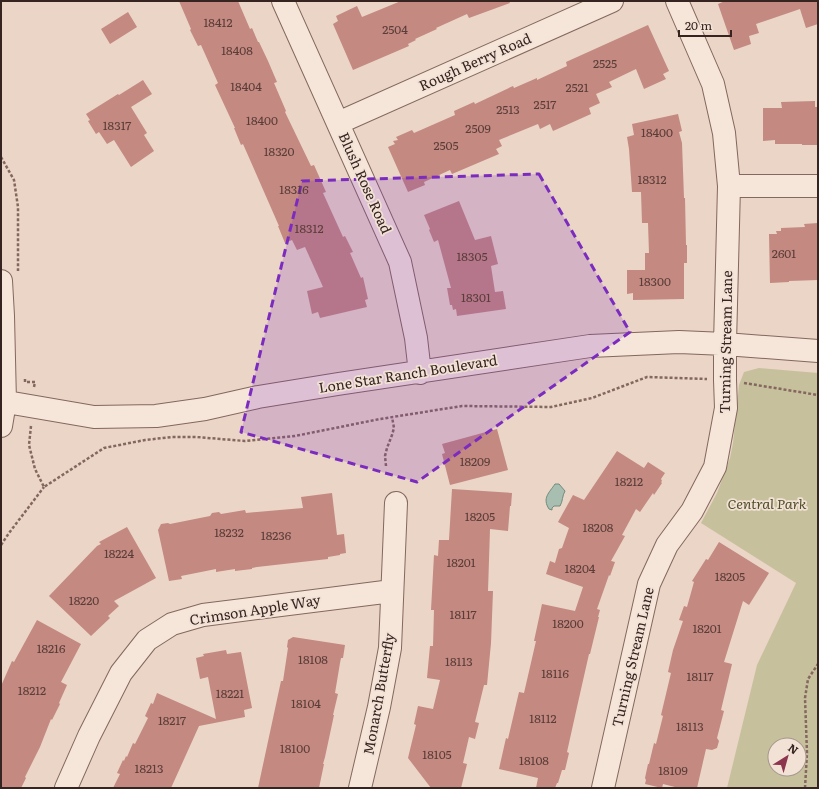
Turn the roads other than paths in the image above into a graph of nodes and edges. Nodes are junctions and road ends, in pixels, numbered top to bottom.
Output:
1 (283, 1) edge
2 (612, 1) edge
3 (677, 1) edge
4 (338, 123) junction
5 (729, 186) junction
6 (818, 186) edge
7 (1, 281) edge
8 (725, 344) junction
9 (818, 351) edge
10 (420, 373) junction
11 (3, 402) edge
12 (1, 426) edge
13 (396, 503) dead end
14 (392, 591) junction
15 (66, 788) edge
16 (360, 788) edge
17 (603, 788) edge

1 - 4 street, Blush Rose Road
2 - 4 street, Rough Berry Road
3 - 5 street, Turning Stream Lane
4 - 10 street, Blush Rose Road
5 - 6 street
5 - 8 street, Turning Stream Lane
7 - 11 street
8 - 9 street, Lone Star Ranch Boulevard
8 - 10 street, Lone Star Ranch Boulevard
8 - 17 street, Turning Stream Lane
10 - 11 street, Lone Star Ranch Boulevard
11 - 12 street
13 - 14 street, Monarch Butterfly
14 - 15 street, Crimson Apple Way
14 - 16 street, Monarch Butterfly

